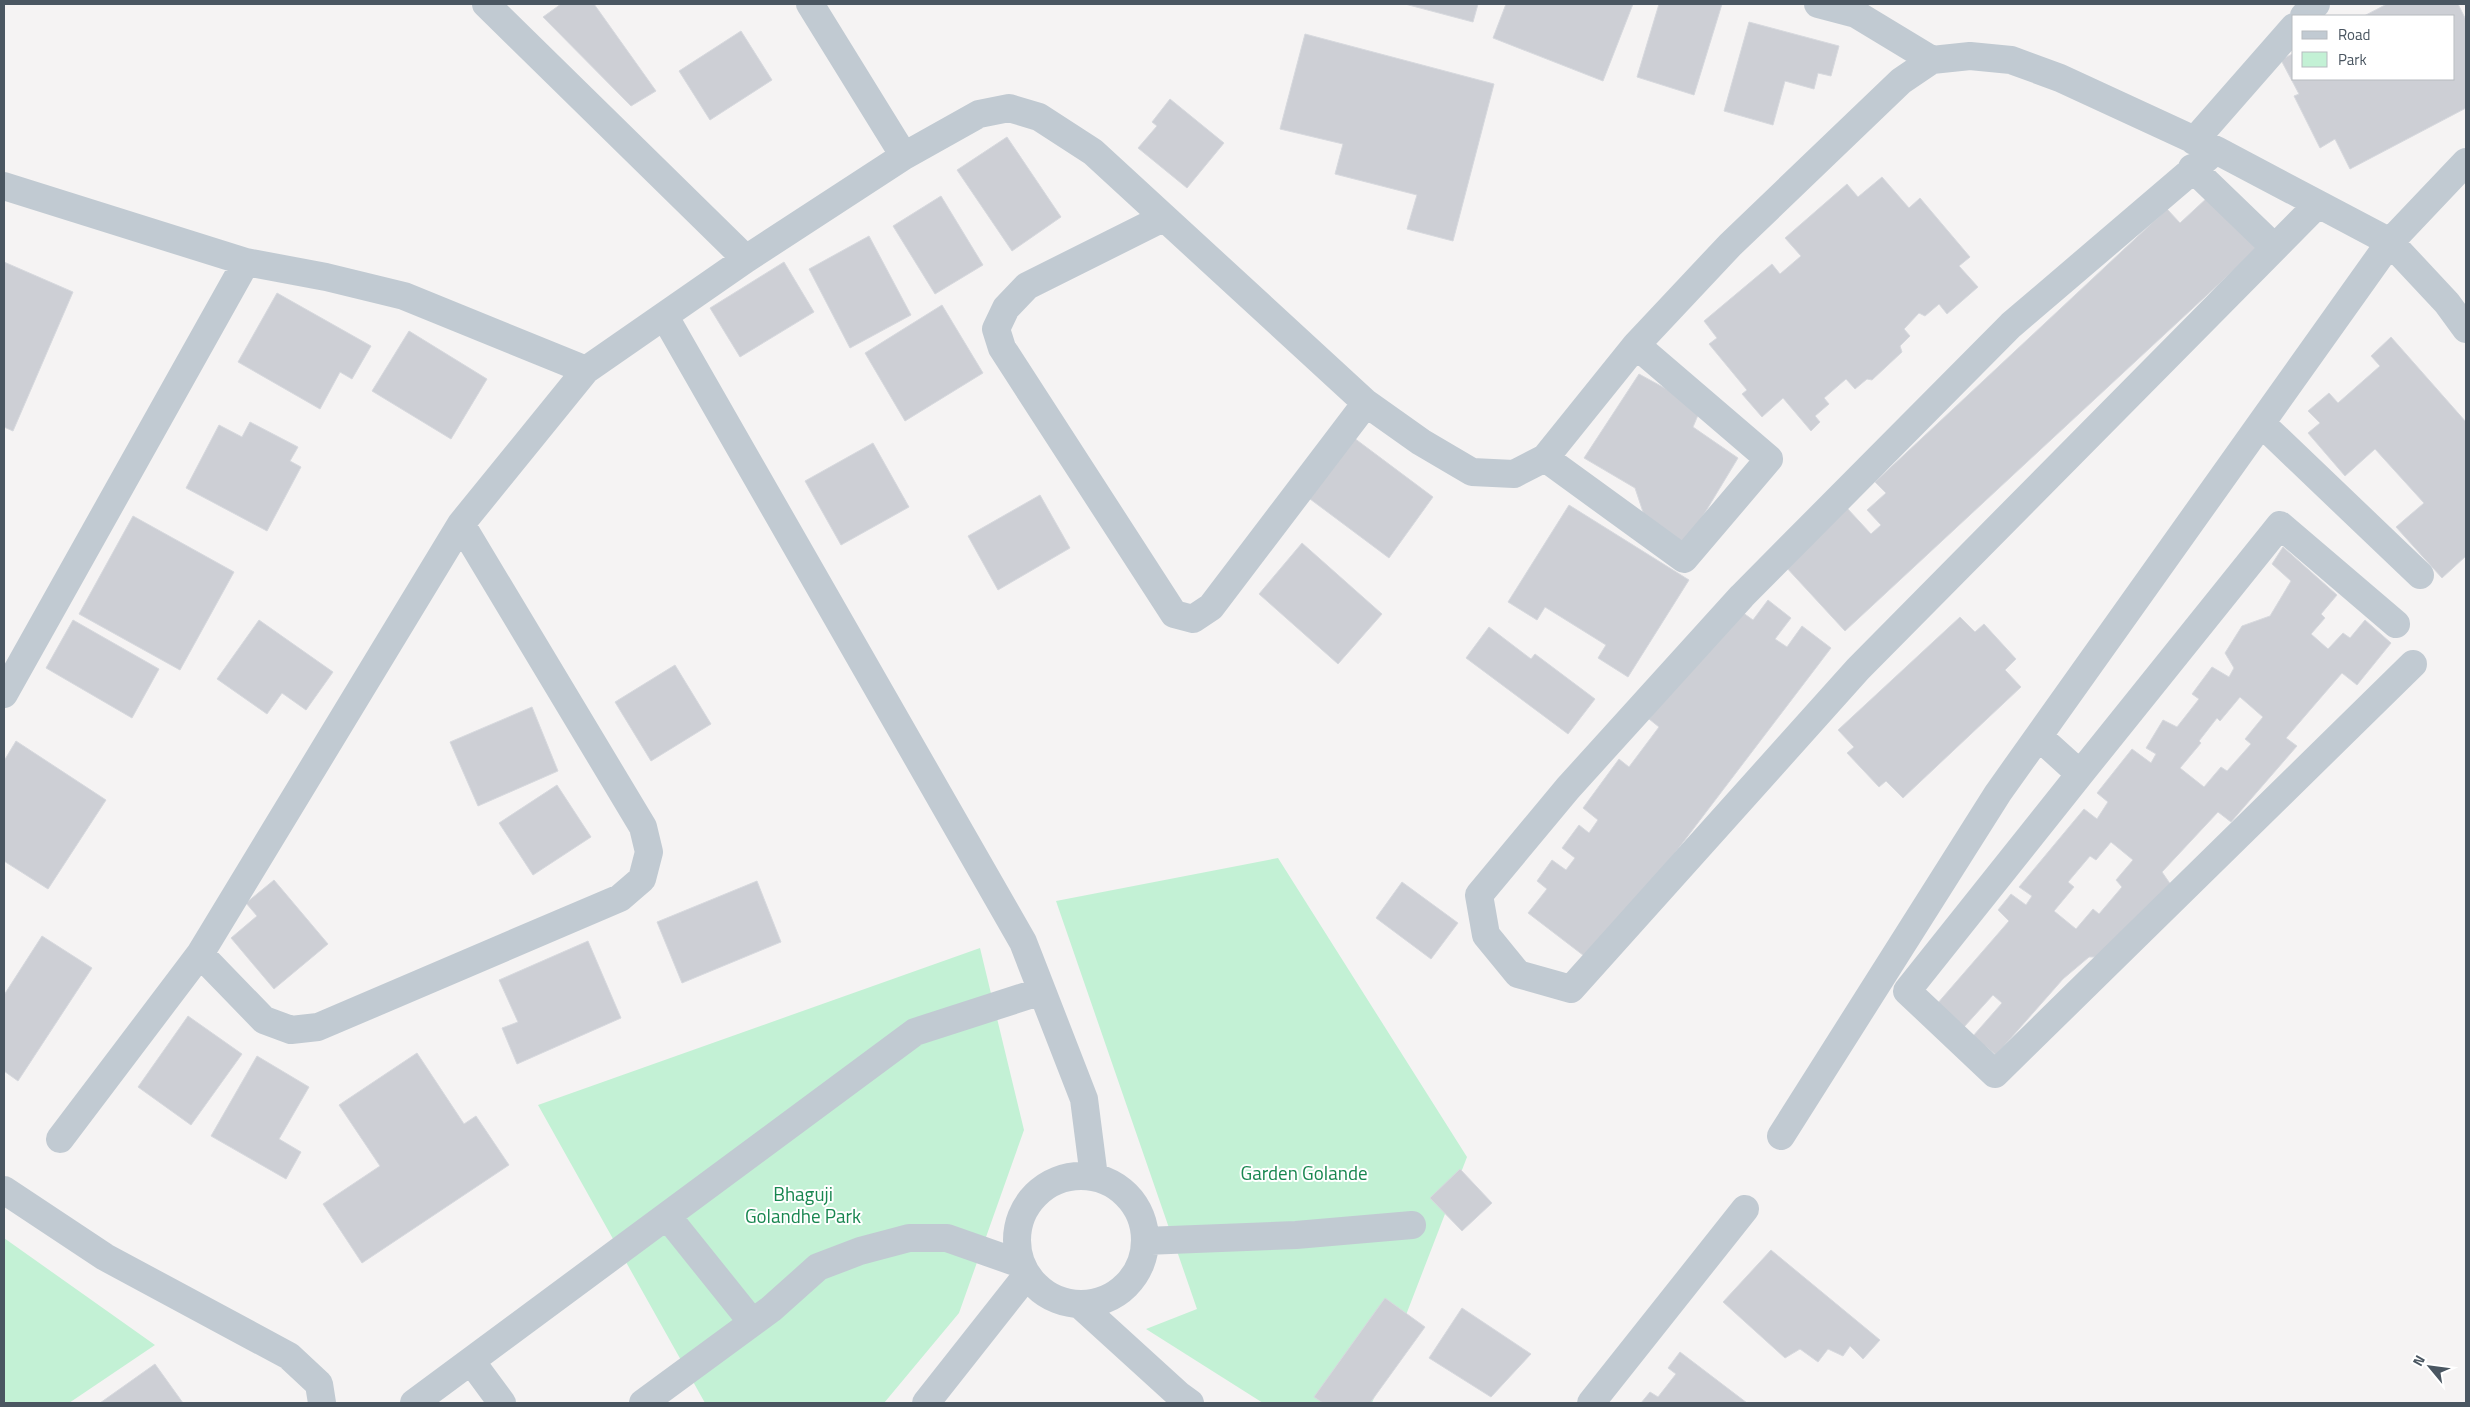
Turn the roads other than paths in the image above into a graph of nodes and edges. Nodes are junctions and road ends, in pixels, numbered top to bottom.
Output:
1 (486, 4) edge
2 (810, 4) edge
3 (1818, 4) edge
4 (2316, 4) edge
5 (2305, 15) edge
6 (2292, 30) edge
7 (1932, 60) junction
8 (2205, 145) junction
9 (904, 156) junction
10 (2466, 162) edge
11 (2192, 168) junction
12 (4, 186) edge
13 (2317, 205) junction
14 (1162, 218) junction
15 (2390, 242) junction
16 (2274, 247) junction
17 (746, 259) junction
18 (246, 262) junction
19 (665, 316) junction
20 (2466, 329) edge
21 (1636, 345) junction
22 (586, 370) junction
23 (1366, 403) junction
24 (2262, 424) junction
25 (1545, 458) junction
26 (461, 524) junction
27 (2420, 575) dead end
28 (2396, 624) dead end
29 (2413, 664) dead end
30 (4, 694) edge
31 (2039, 737) junction
32 (2080, 774) junction
33 (200, 954) junction
34 (1042, 990) junction
35 (1782, 1136) dead end
36 (60, 1139) dead end
37 (1094, 1177) junction
38 (4, 1190) edge
39 (1745, 1208) dead end
40 (667, 1216) junction
41 (1412, 1225) dead end
42 (1145, 1241) junction
43 (1024, 1269) junction
44 (1079, 1304) junction
45 (752, 1322) junction
46 (471, 1361) junction
47 (1181, 1401) edge
48 (1593, 1402) edge
49 (322, 1403) edge
50 (414, 1403) edge
51 (502, 1403) edge
52 (643, 1403) edge
53 (926, 1403) edge

1 - 17 street
2 - 9 street
3 - 7 street
4 - 5 street
6 - 8 street
7 - 8 street
7 - 21 street
8 - 11 street
8 - 13 street
9 - 14 street
9 - 17 street
10 - 15 street
11 - 16 street
11 - 16 street
12 - 18 street
13 - 15 street
13 - 16 street
14 - 23 street
14 - 23 street
15 - 20 street
15 - 24 street
17 - 19 street
18 - 22 street
18 - 30 street
19 - 22 street
19 - 34 street
21 - 25 street
21 - 25 street
22 - 26 street
23 - 25 street
24 - 27 street
24 - 31 street
26 - 33 street
26 - 33 street
28 - 32 street
29 - 32 street
31 - 32 street
31 - 35 street
33 - 36 street
34 - 37 street
34 - 40 street
37 - 42 street
37 - 43 street
38 - 49 street
39 - 48 street
40 - 45 street
40 - 46 street
41 - 42 street
42 - 44 street
43 - 44 street
43 - 45 street
43 - 53 street
44 - 47 street
45 - 52 street
46 - 50 street
46 - 51 street

